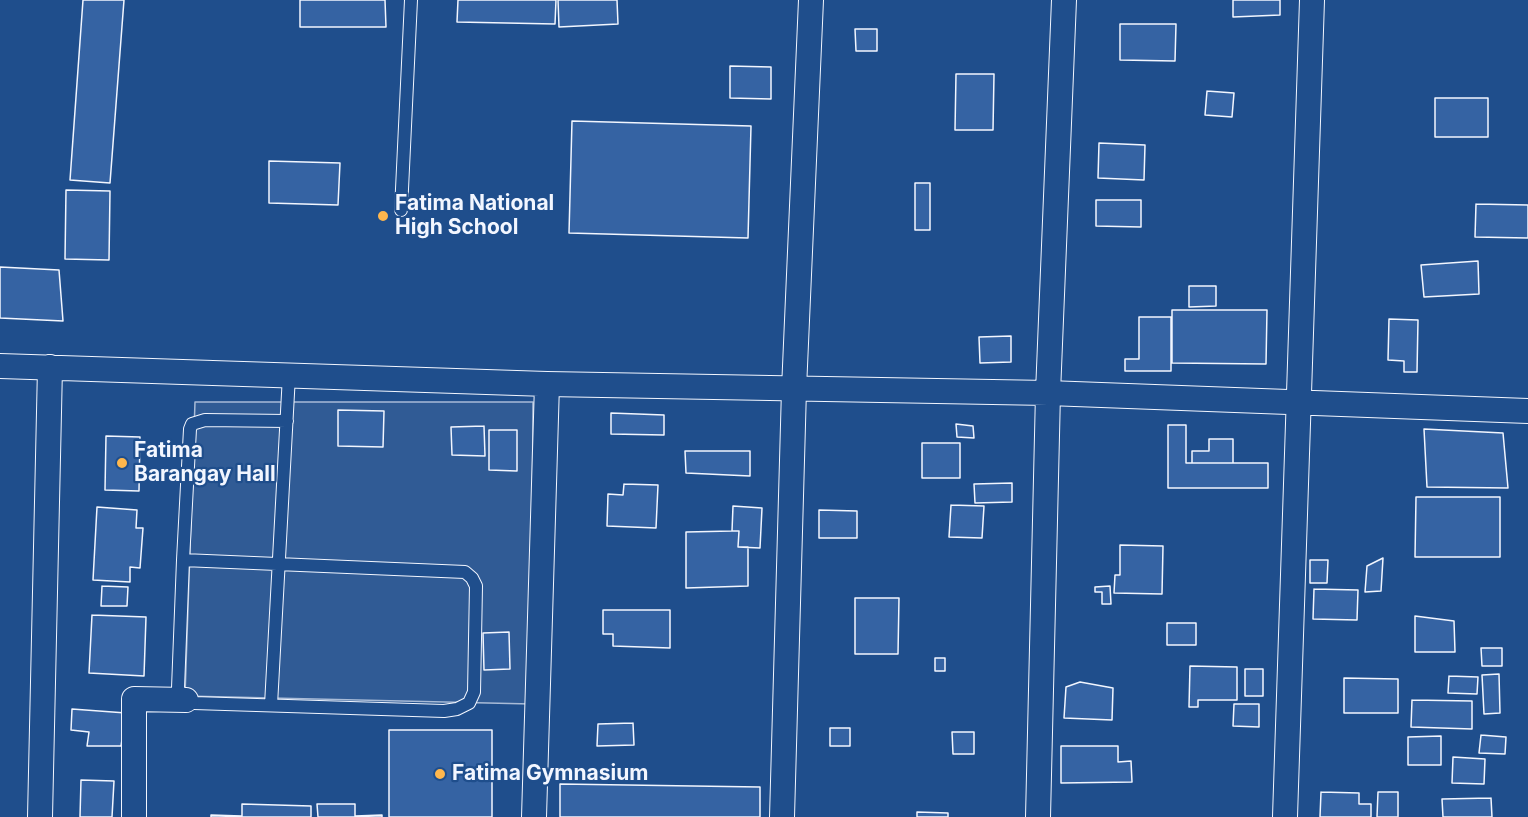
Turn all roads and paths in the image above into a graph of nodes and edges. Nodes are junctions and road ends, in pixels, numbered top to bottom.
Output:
1 (411, 0) edge
2 (811, 0) edge
3 (1064, 0) edge
4 (1312, 0) edge
5 (401, 210) dead end
6 (0, 366) edge
7 (50, 367) junction
8 (290, 375) junction
9 (547, 384) junction
10 (795, 389) junction
11 (1048, 393) junction
12 (1297, 402) junction
13 (1528, 411) edge
14 (287, 420) junction
15 (183, 560) junction
16 (279, 566) junction
17 (186, 700) junction
18 (271, 705) junction
19 (40, 817) edge
20 (134, 817) edge
21 (534, 817) edge
22 (782, 817) edge
23 (1038, 817) edge
24 (1285, 817) edge

1 - 5 lane
2 - 10 street
3 - 11 street
4 - 12 street
6 - 7 street
7 - 8 street
7 - 19 street
8 - 9 street
8 - 14 lane
9 - 10 street
9 - 21 street
10 - 11 street
10 - 22 street
11 - 12 street
11 - 23 street
12 - 13 street
12 - 24 street
14 - 15 lane
14 - 16 lane
15 - 16 lane
15 - 17 lane
16 - 18 lane
16 - 18 lane
17 - 18 lane
17 - 20 street

